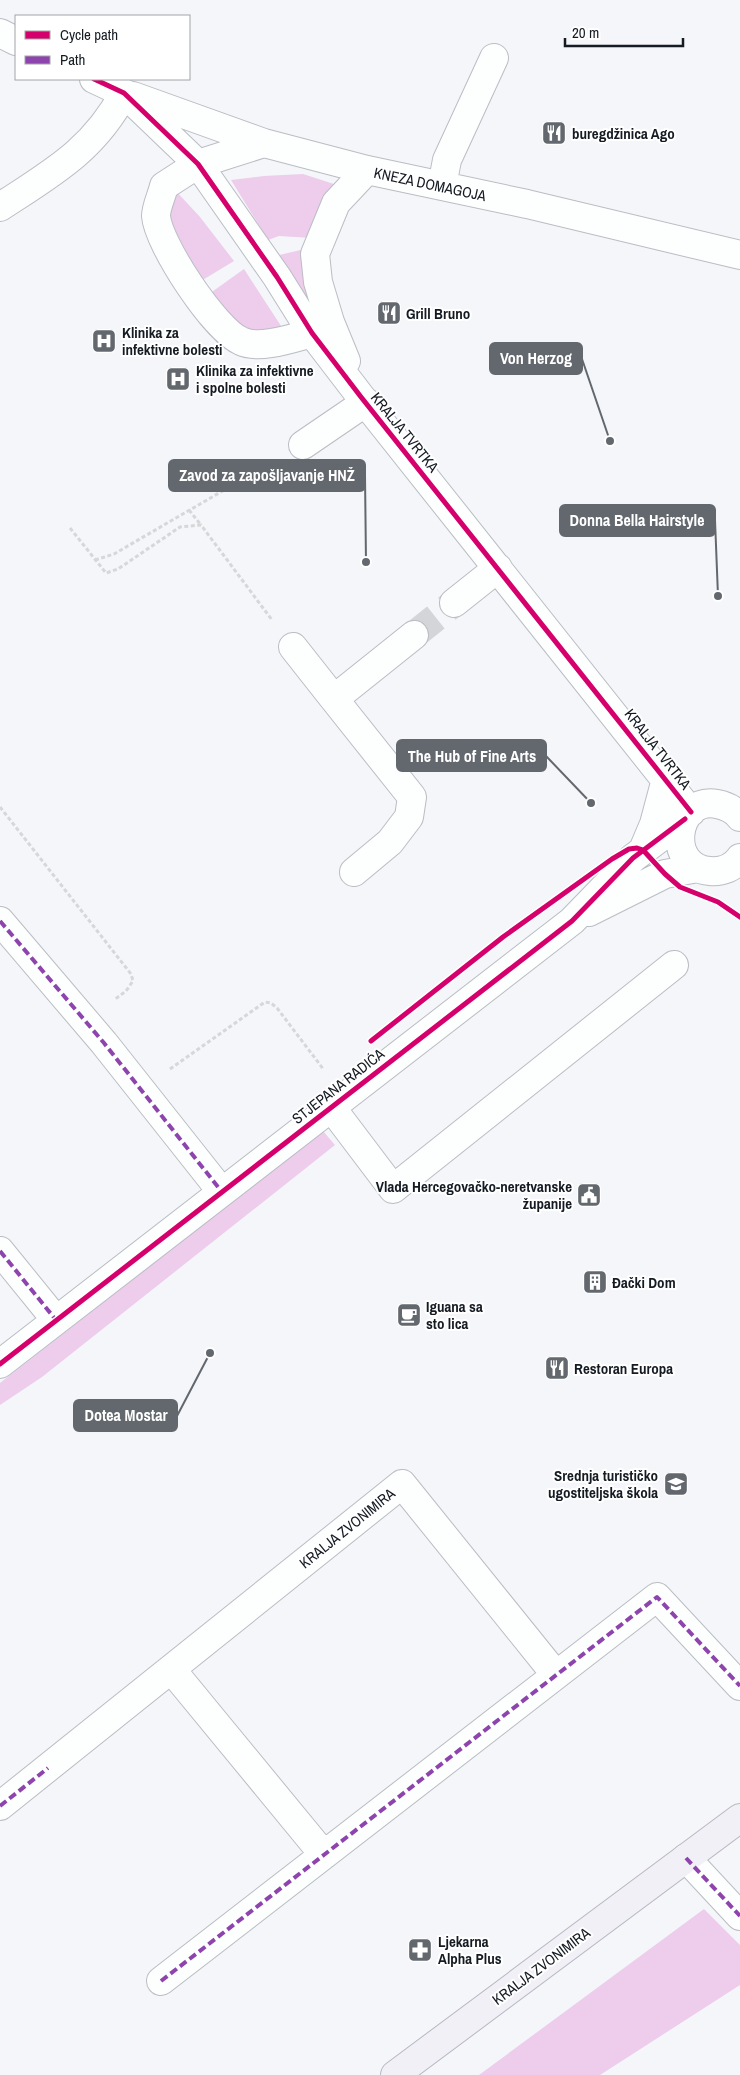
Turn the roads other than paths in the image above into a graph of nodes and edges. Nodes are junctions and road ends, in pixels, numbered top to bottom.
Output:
1 (0, 33) edge
2 (15, 40) edge
3 (494, 58) dead end
4 (114, 85) edge
5 (264, 143) junction
6 (198, 164) junction
7 (367, 170) junction
8 (442, 186) junction
9 (0, 207) edge
10 (740, 255) edge
11 (312, 333) junction
12 (363, 400) junction
13 (303, 445) road end
14 (498, 568) junction
15 (454, 603) tunnel mouth
16 (414, 635) tunnel mouth
17 (293, 647) road end
18 (334, 699) junction
19 (666, 779) junction
20 (688, 816) junction
21 (740, 816) edge
22 (643, 850) junction
23 (724, 870) edge
24 (354, 872) dead end
25 (0, 921) edge
26 (572, 921) junction
27 (674, 965) dead end
28 (331, 1107) junction
29 (222, 1192) junction
30 (0, 1251) edge
31 (56, 1320) junction
32 (0, 1364) edge
33 (171, 1669) junction
34 (556, 1675) junction
35 (740, 1686) edge
36 (0, 1806) edge
37 (740, 1818) edge
38 (324, 1855) junction
39 (686, 1858) junction
40 (740, 1916) edge
41 (161, 1981) dead end
42 (395, 2075) edge

1 - 2 street
3 - 8 street
4 - 5 street, KNEZA DOMAGOJA
4 - 6 street, KRALJA TVRTKA
4 - 9 street
5 - 6 street
5 - 7 street, KNEZA DOMAGOJA
6 - 11 street, KRALJA TVRTKA
6 - 11 street
7 - 8 street, KNEZA DOMAGOJA
7 - 12 street
8 - 10 street, KNEZA DOMAGOJA
11 - 12 street, KRALJA TVRTKA
12 - 13 street
12 - 14 street, KRALJA TVRTKA
14 - 15 street
14 - 19 street, KRALJA TVRTKA
16 - 18 street
17 - 18 street
18 - 24 street
19 - 20 street, KRALJA TVRTKA
19 - 22 street
20 - 21 street, STJEPANA RADIĆA
20 - 22 street, STJEPANA RADIĆA
20 - 23 street
22 - 26 street, STJEPANA RADIĆA
23 - 26 street, STJEPANA RADIĆA
25 - 29 street
26 - 28 street, STJEPANA RADIĆA
27 - 28 street
28 - 29 street, STJEPANA RADIĆA
29 - 31 street, STJEPANA RADIĆA
30 - 31 street
31 - 32 street, STJEPANA RADIĆA
33 - 34 street, KRALJA ZVONIMIRA
33 - 36 street, KRALJA ZVONIMIRA
33 - 38 street
34 - 35 street
34 - 38 street
37 - 39 main road, KRALJA ZVONIMIRA
38 - 41 street
39 - 40 street
39 - 42 main road, KRALJA ZVONIMIRA

